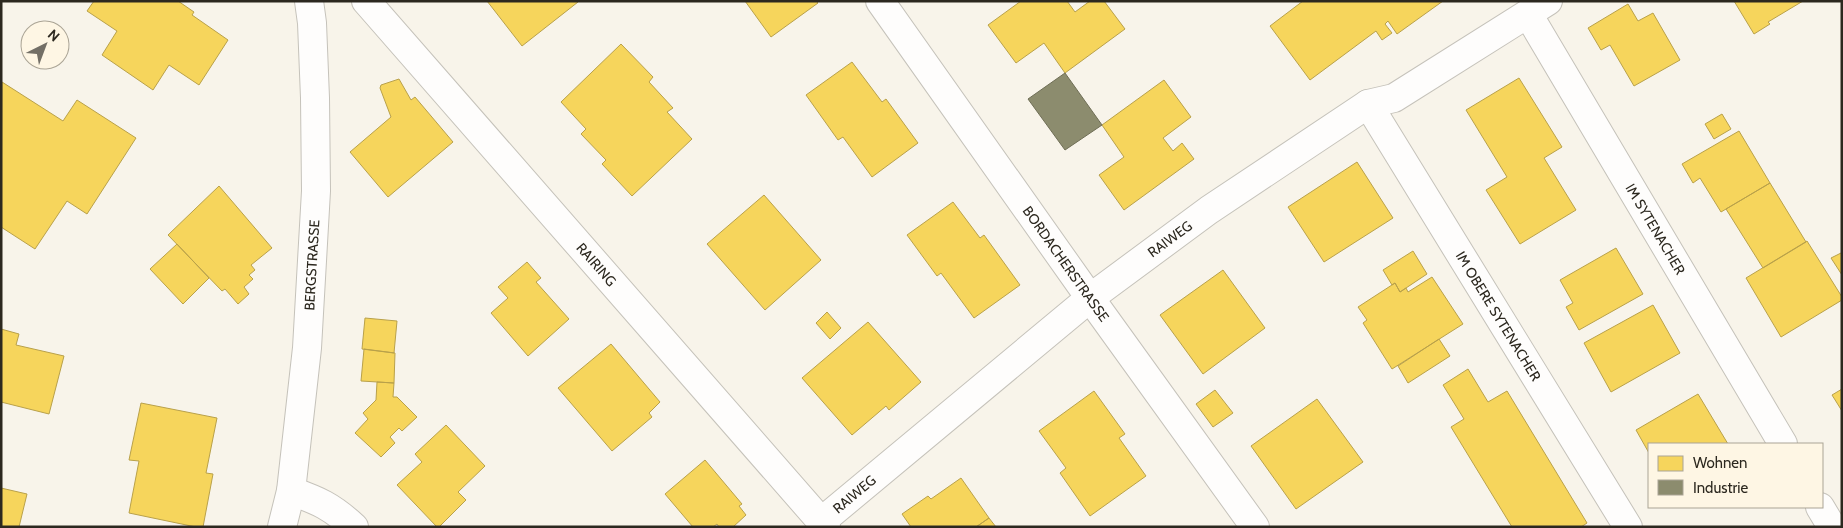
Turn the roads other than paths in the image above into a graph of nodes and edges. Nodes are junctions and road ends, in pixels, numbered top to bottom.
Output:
1 (309, 1) edge
2 (366, 1) edge
3 (880, 1) edge
4 (1538, 7) edge
5 (1368, 104) junction
6 (1090, 298) junction
7 (1782, 443) edge
8 (290, 491) junction
9 (1821, 508) edge
10 (824, 524) edge
11 (282, 527) edge
12 (354, 527) edge
13 (1255, 527) edge
14 (1628, 527) edge
15 (1832, 527) edge

1 - 8 street, BERGSTRASSE
2 - 10 street, RAIRING
3 - 6 street, BORDACHERSTRASSE
4 - 5 street, RAIWEG
4 - 7 street, IM SYTENACHER
5 - 6 street, RAIWEG
5 - 14 street, IM OBERE SYTENACHER
6 - 10 street, RAIWEG
6 - 13 street, BORDACHERSTRASSE
8 - 11 street, BERGSTRASSE
8 - 12 street
9 - 15 street

